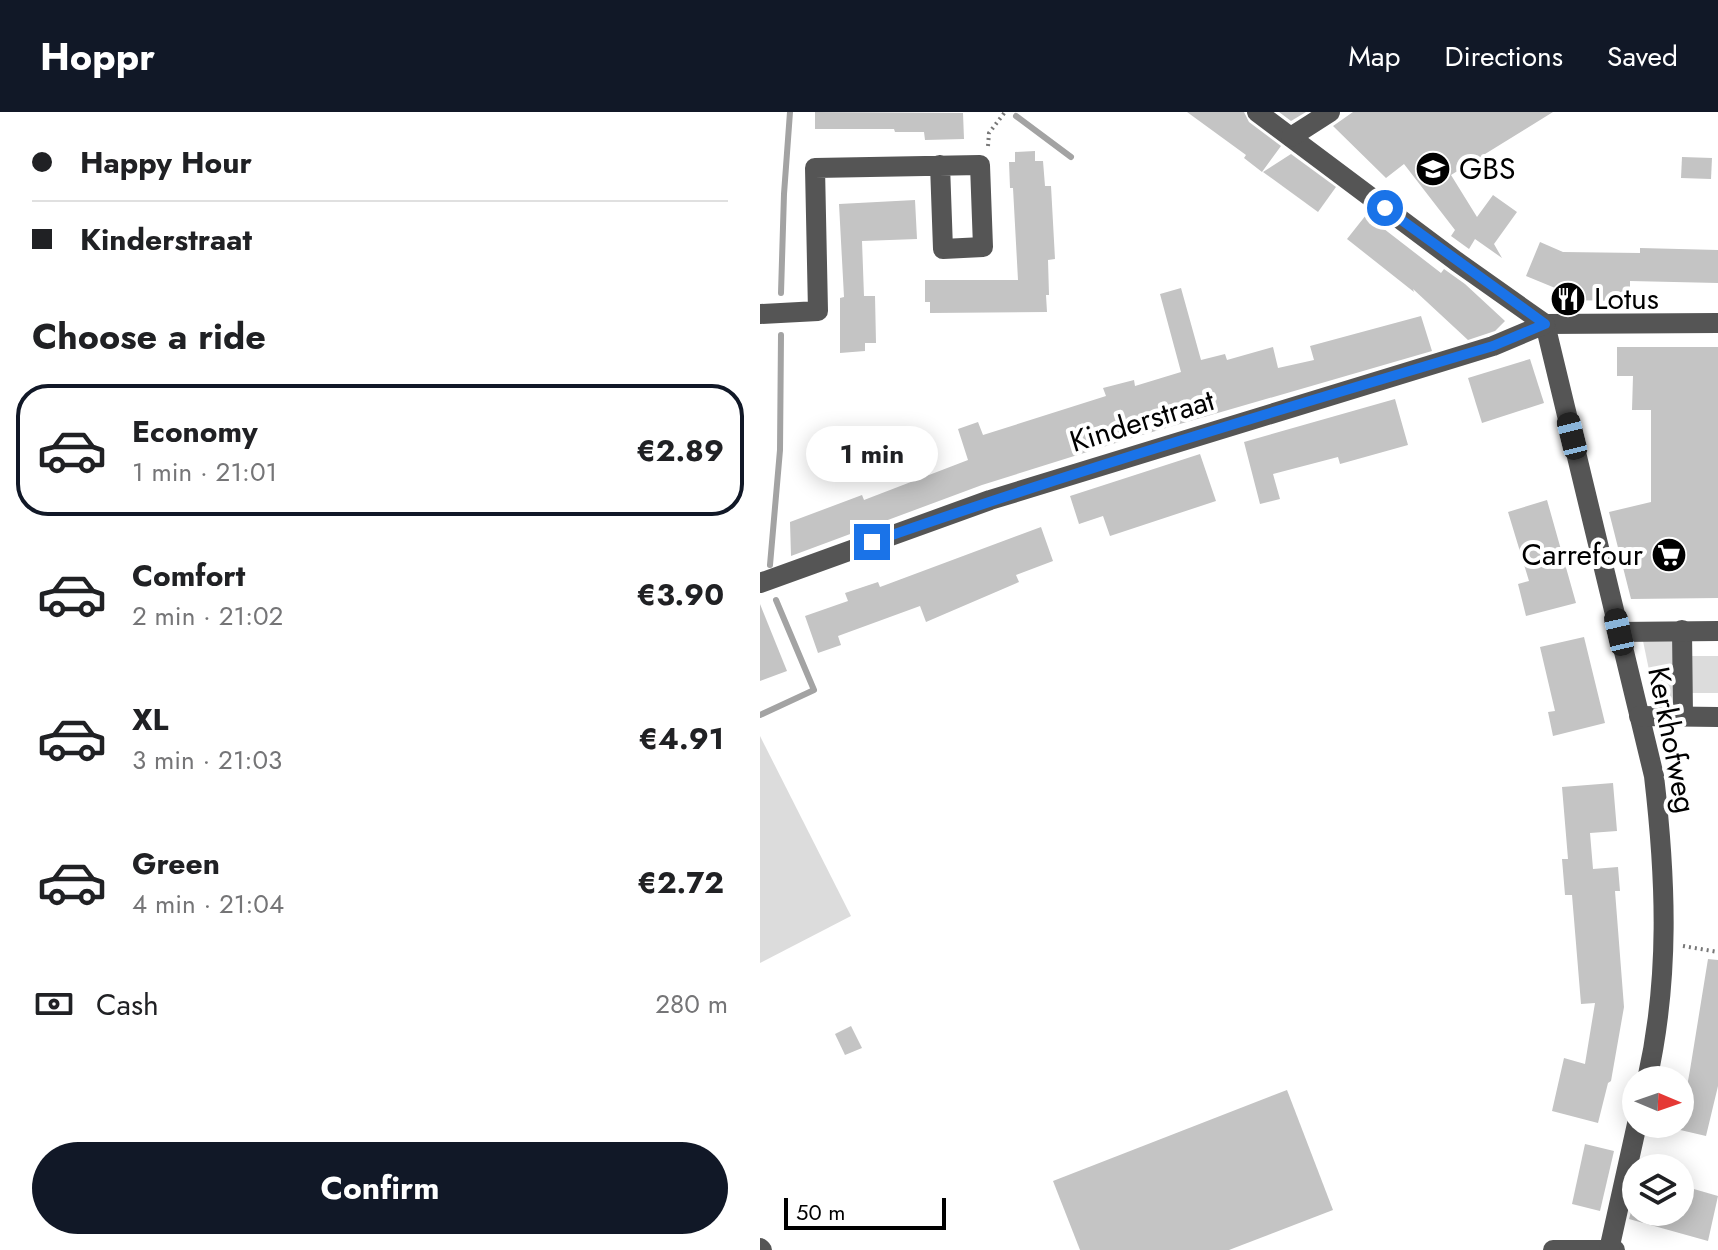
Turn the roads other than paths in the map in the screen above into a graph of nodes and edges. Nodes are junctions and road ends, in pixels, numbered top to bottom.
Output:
1 (1257, 112) edge
2 (1330, 112) edge
3 (1291, 137) junction
4 (940, 165) junction
5 (760, 314) edge
6 (1718, 323) edge
7 (1545, 324) junction
8 (760, 583) edge
9 (1682, 630) junction
10 (1718, 631) edge
11 (1619, 632) junction
12 (1639, 716) junction
13 (1683, 716) junction
14 (1718, 717) edge
15 (1650, 1066) edge
16 (1634, 1138) edge
17 (1611, 1249) edge
18 (1553, 1250) edge

1 - 3 street
2 - 3 street
3 - 7 street
4 - 4 street
4 - 5 street
6 - 7 street
7 - 8 street, Kinderstraat
7 - 11 street, Kerkhofweg
9 - 10 street
9 - 11 street
9 - 13 street
11 - 12 street, Kerkhofweg
12 - 13 street
12 - 15 street, Kerkhofweg
13 - 14 street
16 - 17 street
17 - 18 street

